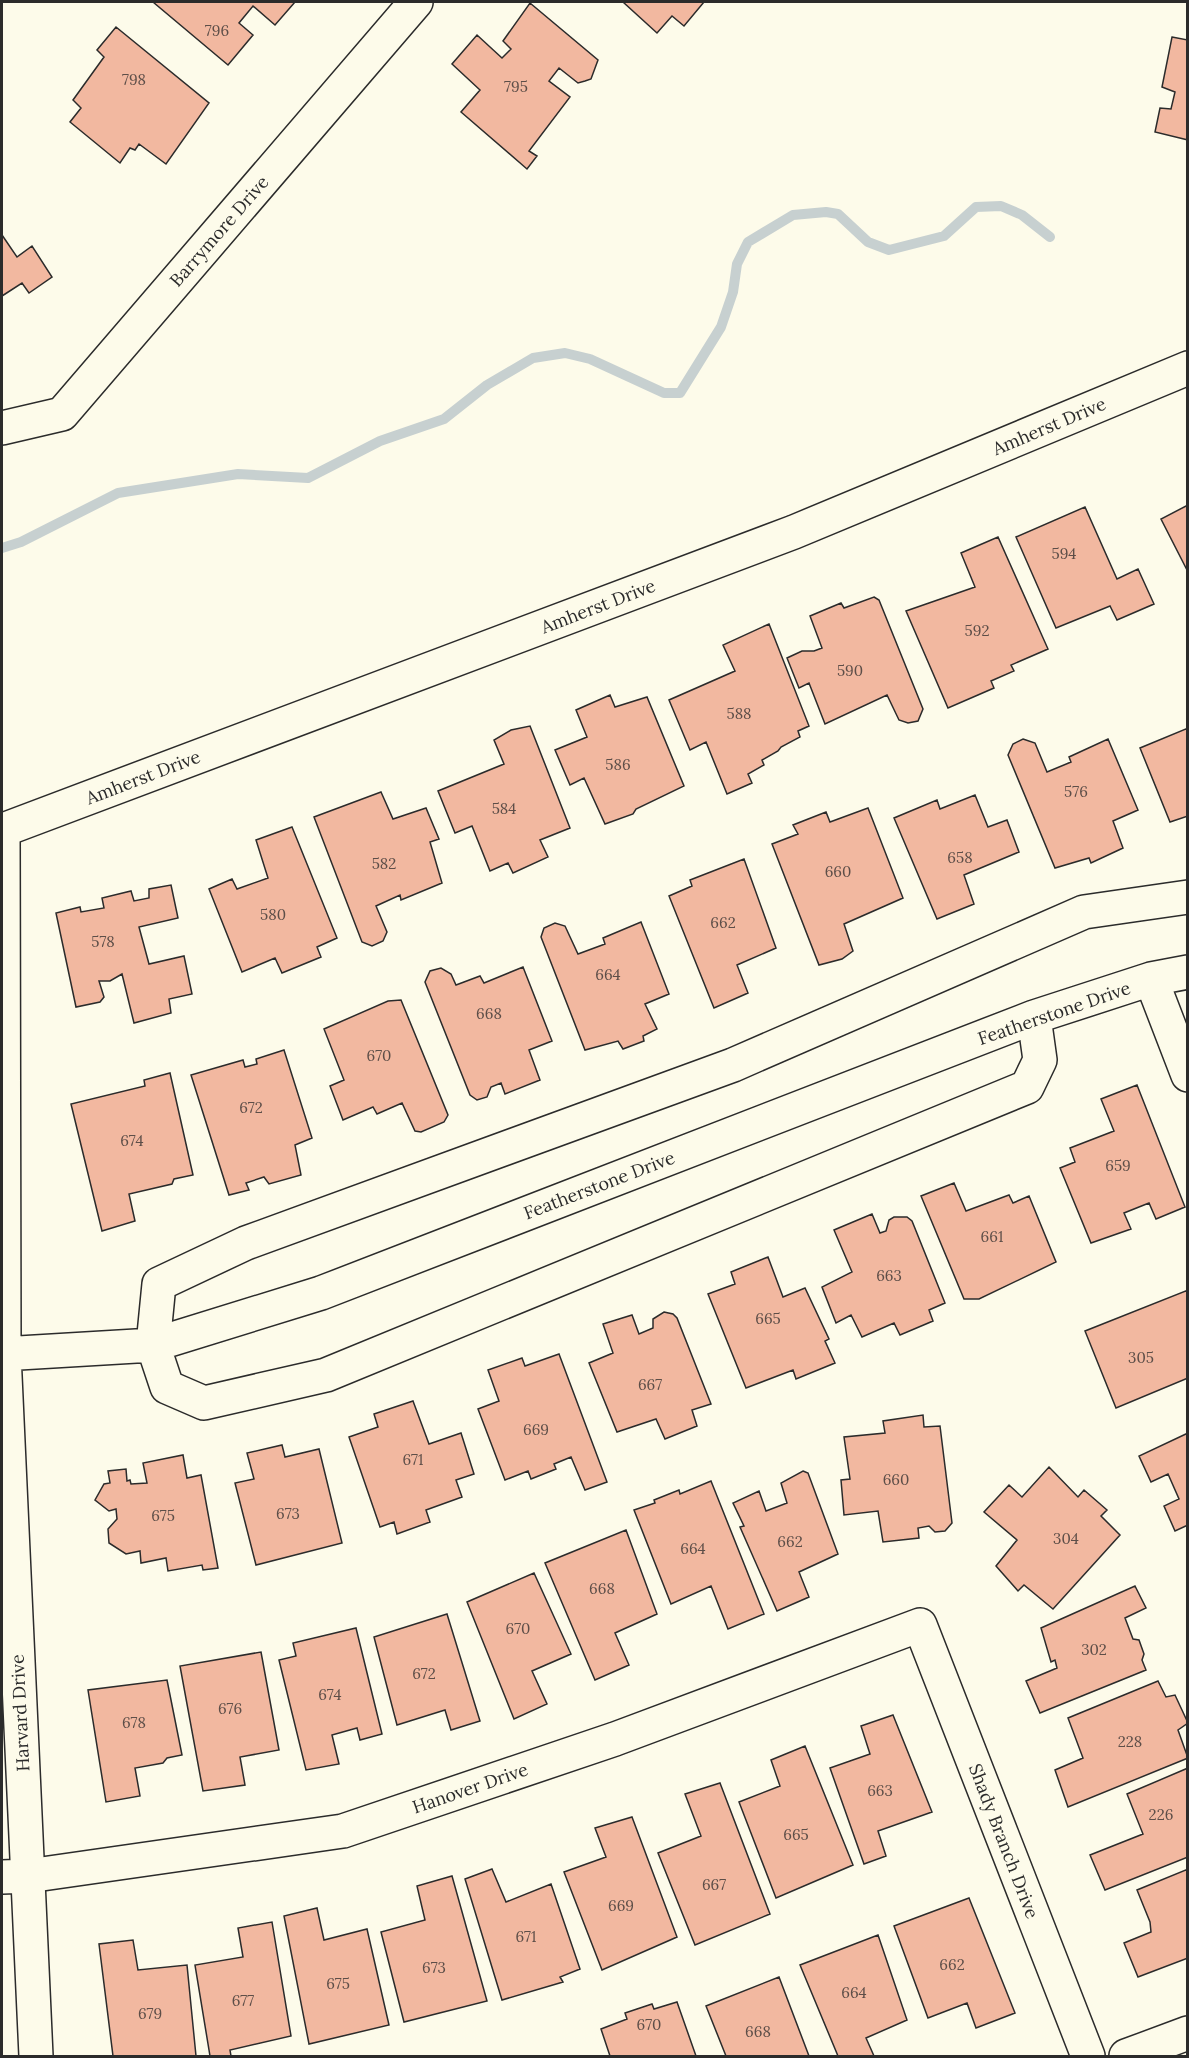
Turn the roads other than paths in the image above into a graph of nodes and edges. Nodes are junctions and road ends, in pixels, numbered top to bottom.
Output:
1 (416, 2) edge
2 (1188, 368) edge
3 (2, 428) edge
4 (3, 830) edge
5 (1188, 897) edge
6 (1188, 972) edge
7 (1151, 979) junction
8 (1034, 1017) junction
9 (1188, 1075) edge
10 (153, 1346) junction
11 (3, 1354) edge
12 (920, 1625) joint
13 (15, 1877) edge
14 (1188, 2032) edge
15 (36, 2056) edge
16 (1088, 2056) edge
17 (1126, 2056) edge

1 - 3 street, Barrymore Drive
2 - 4 street, Amherst Drive
4 - 11 street, Harvard Drive
5 - 10 street
6 - 7 street, Featherstone Drive
7 - 8 street, Featherstone Drive
7 - 9 street
8 - 10 street, Featherstone Drive
8 - 10 street
10 - 11 street, Featherstone Drive
11 - 13 street, Harvard Drive
12 - 13 street, Hanover Drive
12 - 16 street, Shady Branch Drive
13 - 15 street, Harvard Drive
14 - 17 street

